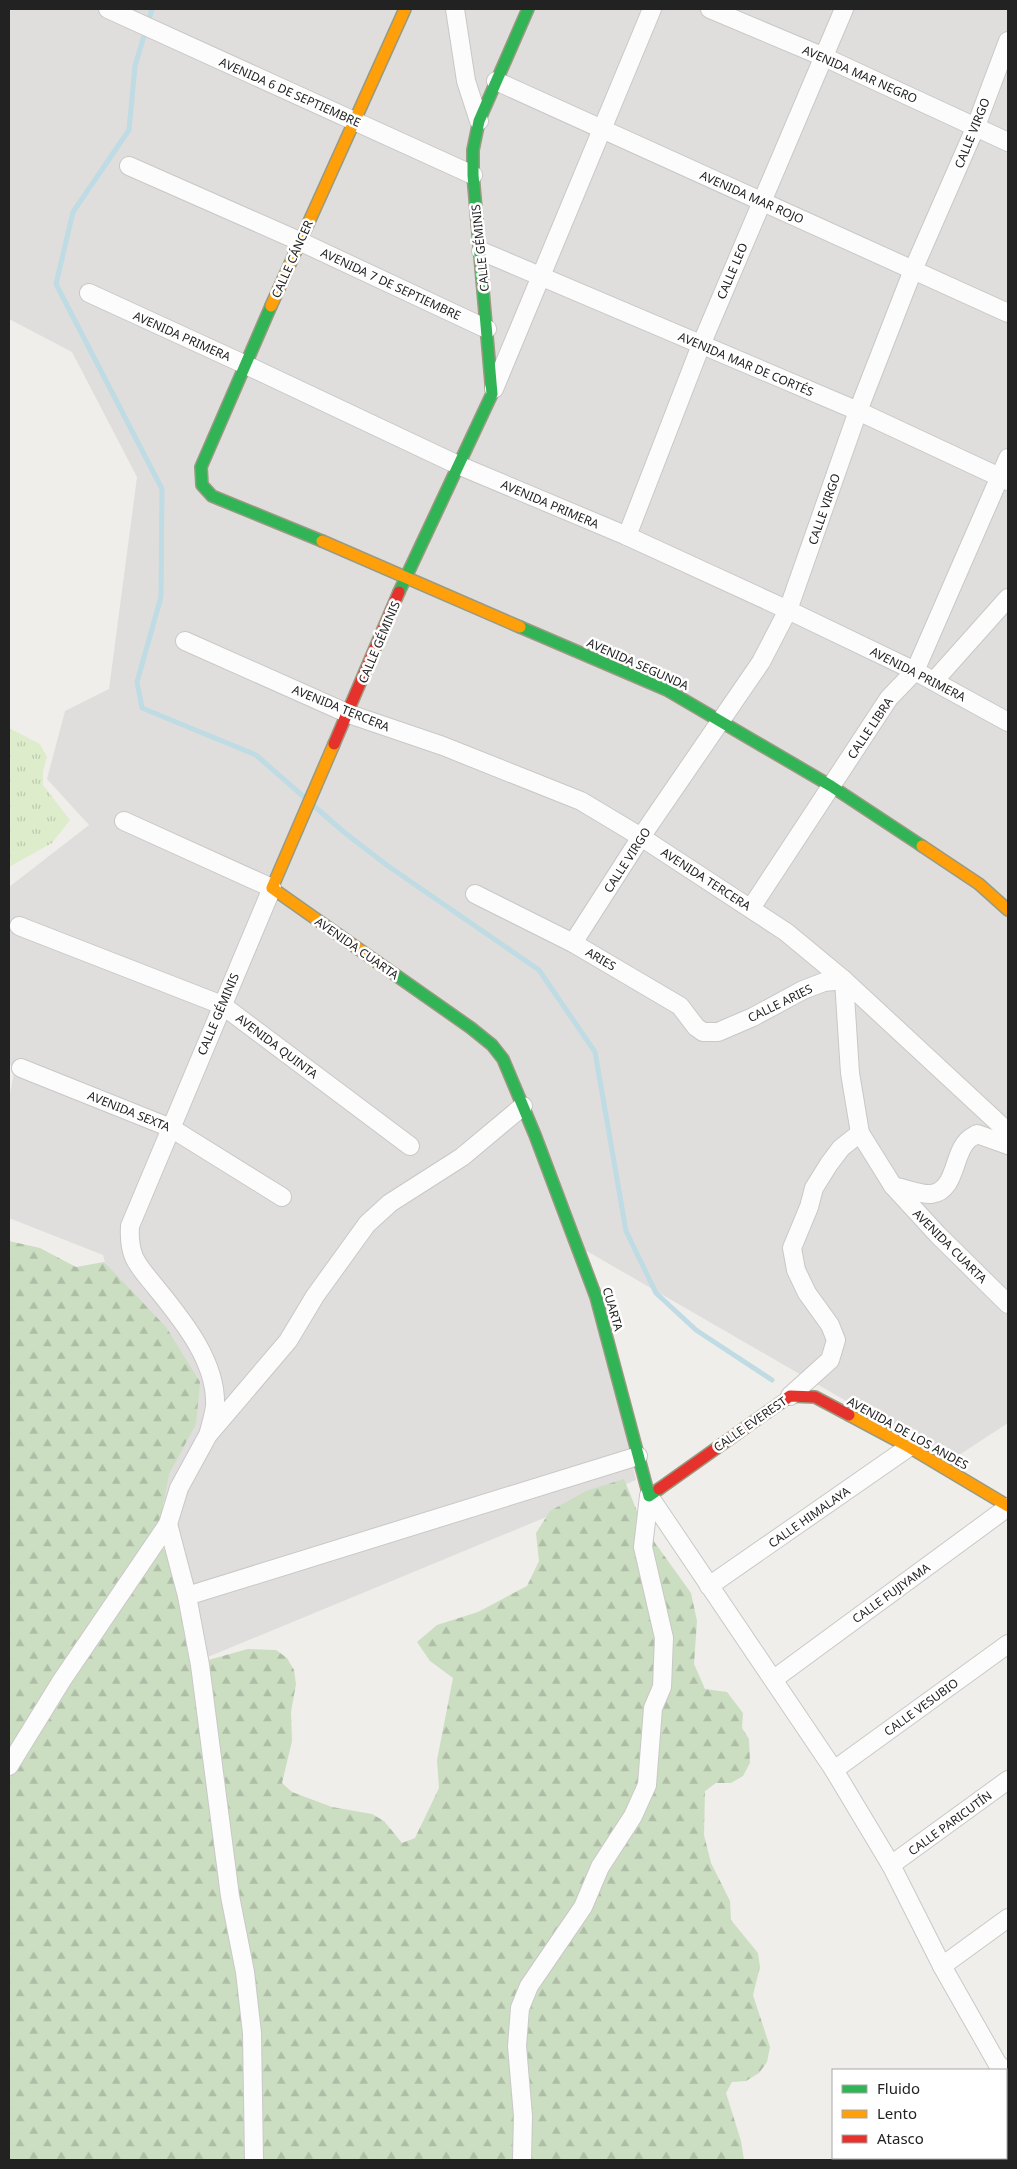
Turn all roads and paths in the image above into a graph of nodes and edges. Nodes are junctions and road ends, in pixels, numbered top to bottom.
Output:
1 (405, 9) edge
2 (455, 9) edge
3 (528, 9) edge
4 (652, 9) edge
5 (710, 9) edge
6 (844, 9) edge
7 (115, 12) edge
8 (1008, 41) edge
9 (824, 57) junction
10 (496, 81) junction
11 (355, 121) junction
12 (479, 121) junction
13 (976, 126) junction
14 (601, 128) junction
15 (1008, 142) edge
16 (129, 166) dead end
17 (473, 175) junction
18 (762, 201) junction
19 (299, 241) junction
20 (481, 251) junction
21 (913, 270) junction
22 (541, 276) junction
23 (89, 293) dead end
24 (1008, 313) edge
25 (488, 329) junction
26 (701, 344) junction
27 (246, 365) junction
28 (492, 394) junction
29 (858, 411) junction
30 (1008, 458) edge
31 (458, 465) junction
32 (1004, 479) edge
33 (226, 502) joint
34 (627, 536) junction
35 (406, 576) junction
36 (1008, 598) edge
37 (788, 610) junction
38 (185, 641) dead end
39 (915, 671) junction
40 (934, 681) junction
41 (349, 714) junction
42 (721, 721) junction
43 (1008, 722) edge
44 (831, 786) junction
45 (124, 821) dead end
46 (641, 837) junction
47 (272, 888) junction
48 (475, 894) dead end
49 (751, 908) junction
50 (1008, 910) edge
51 (19, 926) dead end
52 (574, 943) junction
53 (844, 980) junction
54 (222, 1005) junction
55 (718, 1032) joint
56 (21, 1068) dead end
57 (523, 1106) junction
58 (171, 1128) junction
59 (1008, 1132) edge
60 (860, 1133) junction
61 (536, 1135) joint
62 (1008, 1145) edge
63 (410, 1146) dead end
64 (892, 1186) junction
65 (282, 1197) dead end
66 (1008, 1304) edge
67 (790, 1396) junction
68 (208, 1435) junction
69 (909, 1447) junction
70 (638, 1456) junction
71 (649, 1496) junction
72 (1008, 1507) edge
73 (168, 1524) junction
74 (710, 1586) junction
75 (187, 1596) junction
76 (1008, 1644) edge
77 (774, 1679) junction
78 (9, 1766) edge
79 (834, 1770) junction
80 (1008, 1780) edge
81 (891, 1866) junction
82 (1008, 1918) edge
83 (942, 1966) junction
84 (1005, 2067) edge
85 (254, 2160) edge
86 (522, 2160) edge

1 - 11 street, CALLE CÁNCER
2 - 12 street
3 - 10 street, CALLE GÉMINIS
4 - 14 street
5 - 9 street, AVENIDA MAR NEGRO
6 - 9 street, CALLE LEO
7 - 11 street, AVENIDA 6 DE SEPTIEMBRE
8 - 13 street, CALLE VIRGO
9 - 13 street, AVENIDA MAR NEGRO
9 - 18 street, CALLE LEO
10 - 12 street, CALLE GÉMINIS
10 - 14 street, AVENIDA MAR ROJO
11 - 17 street, AVENIDA 6 DE SEPTIEMBRE
11 - 19 street, CALLE CÁNCER
12 - 17 street, CALLE GÉMINIS
13 - 15 street, AVENIDA MAR NEGRO
13 - 21 street, CALLE VIRGO
14 - 18 street, AVENIDA MAR ROJO
14 - 22 street
16 - 19 street, AVENIDA 7 DE SEPTIEMBRE
17 - 20 street, CALLE GÉMINIS
18 - 21 street, AVENIDA MAR ROJO
18 - 26 street, CALLE LEO
19 - 25 street, AVENIDA 7 DE SEPTIEMBRE
19 - 27 street, CALLE CÁNCER
20 - 22 street, AVENIDA MAR DE CORTÉS
20 - 25 street, CALLE GÉMINIS
21 - 24 street, AVENIDA MAR ROJO
21 - 29 street, CALLE VIRGO
22 - 26 street, AVENIDA MAR DE CORTÉS
22 - 28 street
23 - 27 street, AVENIDA PRIMERA
25 - 28 street, CALLE GÉMINIS
26 - 29 street, AVENIDA MAR DE CORTÉS
26 - 34 street, CALLE LEO
27 - 31 street, AVENIDA PRIMERA
27 - 33 street, CALLE CÁNCER
28 - 31 street, CALLE GÉMINIS
29 - 32 street, AVENIDA MAR DE CORTÉS
29 - 37 street, CALLE VIRGO
30 - 32 street, CALLE LIBRA
31 - 34 street, AVENIDA PRIMERA
31 - 35 street, CALLE GÉMINIS
32 - 39 street, CALLE LIBRA
33 - 35 street, AVENIDA SEGUNDA
34 - 37 street, AVENIDA PRIMERA
35 - 41 street, CALLE GÉMINIS
35 - 42 street, AVENIDA SEGUNDA
36 - 40 street
37 - 39 street, AVENIDA PRIMERA
37 - 42 street, CALLE VIRGO
38 - 41 street, AVENIDA TERCERA
39 - 40 street, AVENIDA PRIMERA
39 - 44 street, CALLE LIBRA
40 - 43 street, AVENIDA PRIMERA
41 - 46 street, AVENIDA TERCERA
41 - 47 street, CALLE GÉMINIS
42 - 44 street, AVENIDA SEGUNDA
42 - 46 street, CALLE VIRGO
44 - 49 street, CALLE LIBRA
44 - 50 street, AVENIDA SEGUNDA
45 - 47 street, AVENIDA CUARTA
46 - 49 street, AVENIDA TERCERA
46 - 52 street, CALLE VIRGO
47 - 54 street, CALLE GÉMINIS
47 - 57 street, AVENIDA CUARTA
48 - 52 street, ARIES
49 - 53 street, AVENIDA TERCERA
51 - 54 street, AVENIDA QUINTA
52 - 55 street, ARIES
53 - 55 street, CALLE ARIES
53 - 59 street, AVENIDA TERCERA
53 - 60 street
54 - 58 street, CALLE GÉMINIS
54 - 63 street, AVENIDA QUINTA
56 - 58 street, AVENIDA SEXTA
57 - 61 street, AVENIDA CUARTA
57 - 68 street
58 - 65 street, AVENIDA SEXTA
58 - 68 street, CALLE GÉMINIS
60 - 64 street, AVENIDA CUARTA
60 - 67 street, CALLE EVEREST
61 - 70 street, CUARTA
62 - 64 street
64 - 66 street, AVENIDA CUARTA
67 - 69 street, AVENIDA DE LOS ANDES
67 - 71 street, CALLE EVEREST
68 - 73 street
69 - 72 street, AVENIDA DE LOS ANDES
69 - 74 street, CALLE HIMALAYA
70 - 71 street, CUARTA
70 - 75 street
71 - 74 street
71 - 86 street
72 - 77 street, CALLE FUJIYAMA
73 - 75 street
73 - 78 street
74 - 77 street
75 - 85 street
76 - 79 street, CALLE VESUBIO
77 - 79 street
79 - 81 street
80 - 81 street, CALLE PARICUTÍN
81 - 83 street
82 - 83 street
83 - 84 street

